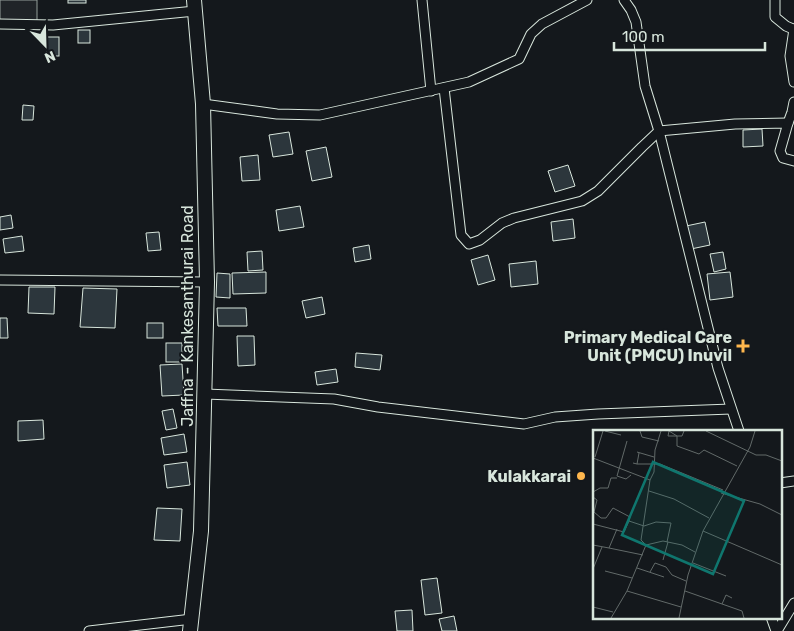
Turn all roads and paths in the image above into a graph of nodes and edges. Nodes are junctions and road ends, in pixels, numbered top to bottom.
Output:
1 (422, 0) edge
2 (587, 0) edge
3 (624, 0) edge
4 (775, 0) edge
5 (194, 6) edge
6 (0, 24) edge
7 (794, 29) edge
8 (794, 82) edge
9 (444, 88) junction
10 (431, 91) junction
11 (794, 102) edge
12 (203, 104) junction
13 (788, 123) junction
14 (659, 131) junction
15 (794, 161) edge
16 (0, 280) edge
17 (207, 282) junction
18 (204, 394) junction
19 (731, 409) junction
20 (739, 430) edge
21 (794, 603) edge
22 (771, 618) edge
23 (191, 625) edge
24 (89, 631) edge
25 (776, 631) edge

1 - 10 street
2 - 9 street
3 - 14 street
4 - 7 street
5 - 6 street
5 - 12 main road, Jaffna - Kankesanthurai Road
7 - 8 street
9 - 10 street
9 - 14 street
10 - 12 street
11 - 13 street
12 - 17 main road, Jaffna - Kankesanthurai Road
13 - 14 street
13 - 15 street
14 - 19 street
16 - 17 street
17 - 18 main road, Jaffna - Kankesanthurai Road
18 - 19 street
18 - 23 main road, Jaffna - Kankesanthurai Road
19 - 20 street
21 - 25 street
22 - 25 street
23 - 24 street

